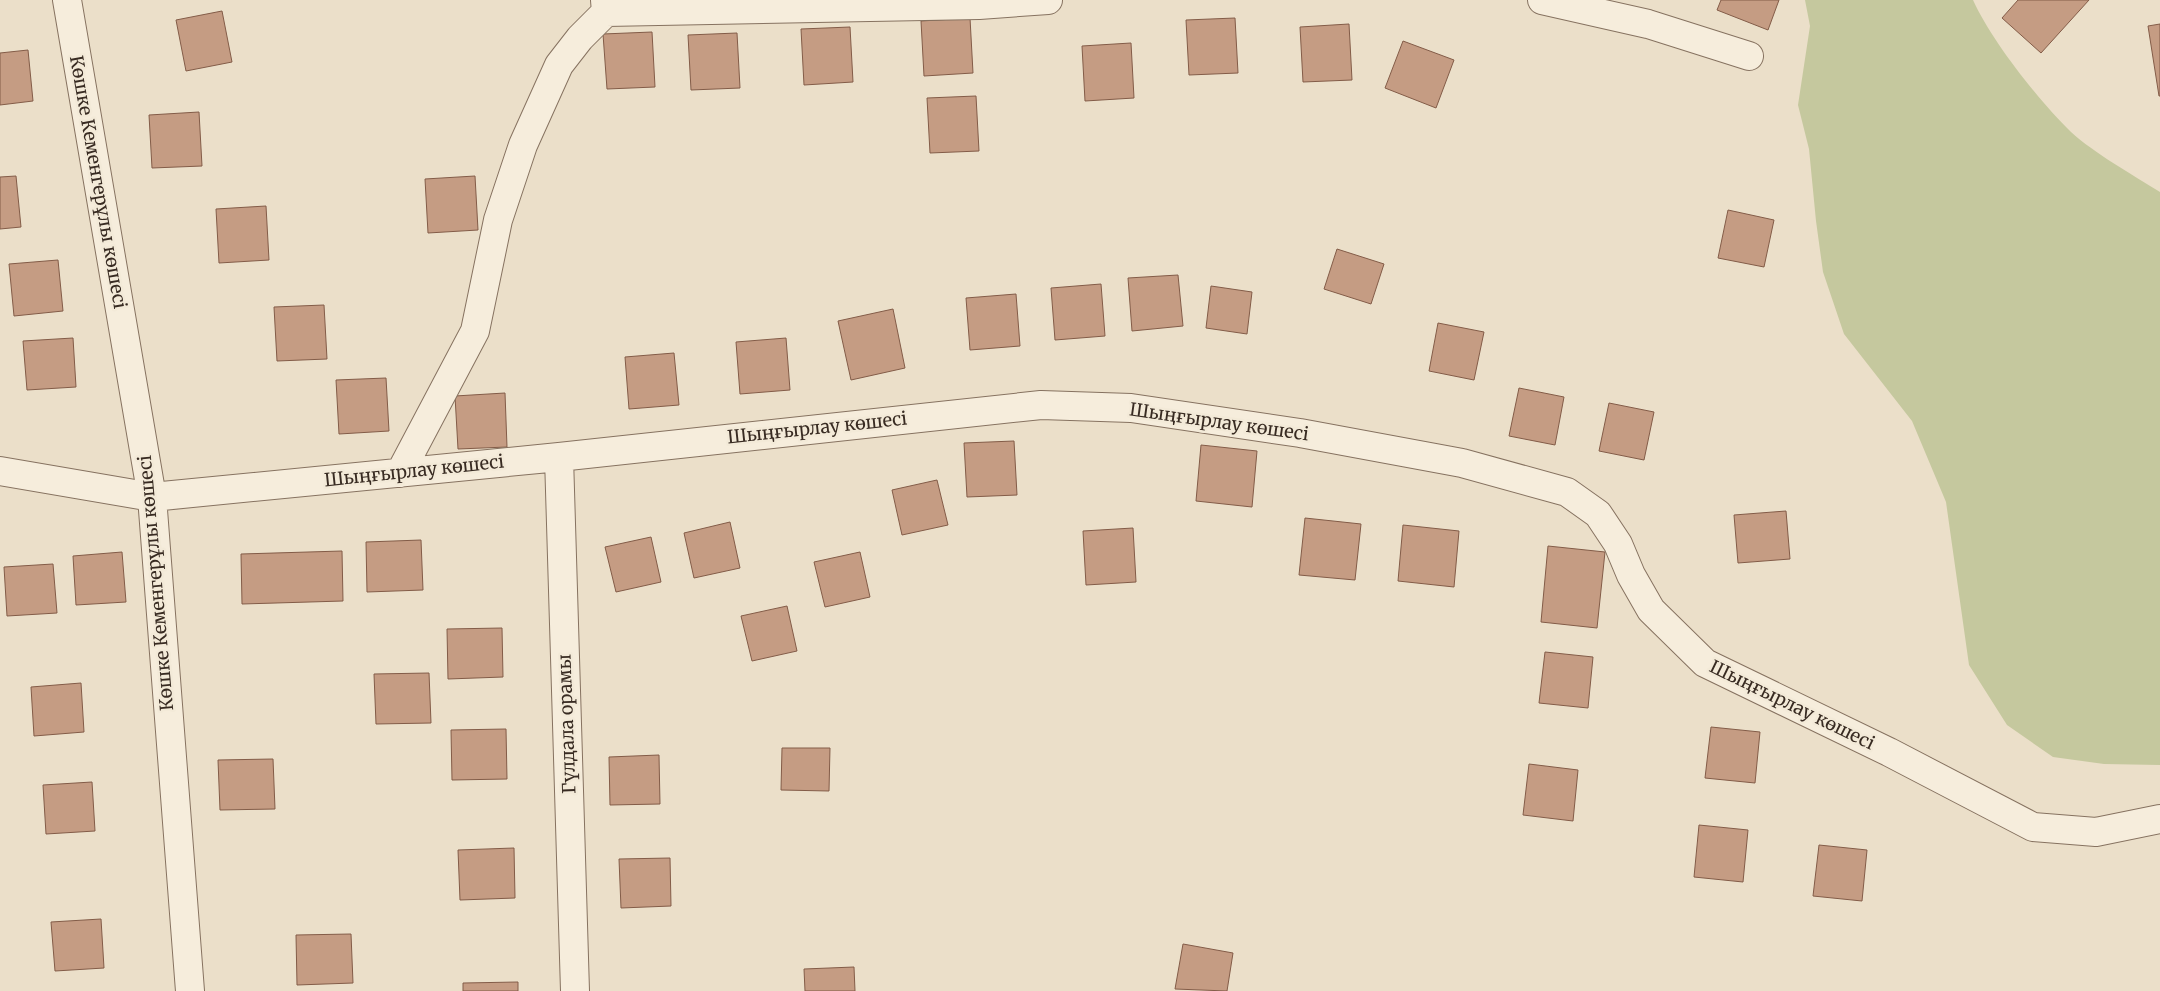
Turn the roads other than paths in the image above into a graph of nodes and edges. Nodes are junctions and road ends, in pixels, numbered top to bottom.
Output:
1 (67, 0) edge
2 (1048, 0) edge
3 (1542, 0) edge
4 (605, 6) edge
5 (1749, 56) dead end
6 (559, 457) junction
7 (0, 471) edge
8 (400, 473) junction
9 (152, 497) junction
10 (2160, 820) edge
11 (190, 991) edge
12 (575, 991) edge

1 - 9 street, Көшке Кеменгерұлы көшесі
2 - 4 street
3 - 5 street
4 - 8 street
6 - 8 street, Шыңғырлау көшесі
6 - 10 street, Шыңғырлау көшесі
6 - 12 street, Гүлдала орамы
7 - 9 street, Шыңғырлау көшесі
8 - 9 street, Шыңғырлау көшесі
9 - 11 street, Көшке Кеменгерұлы көшесі

